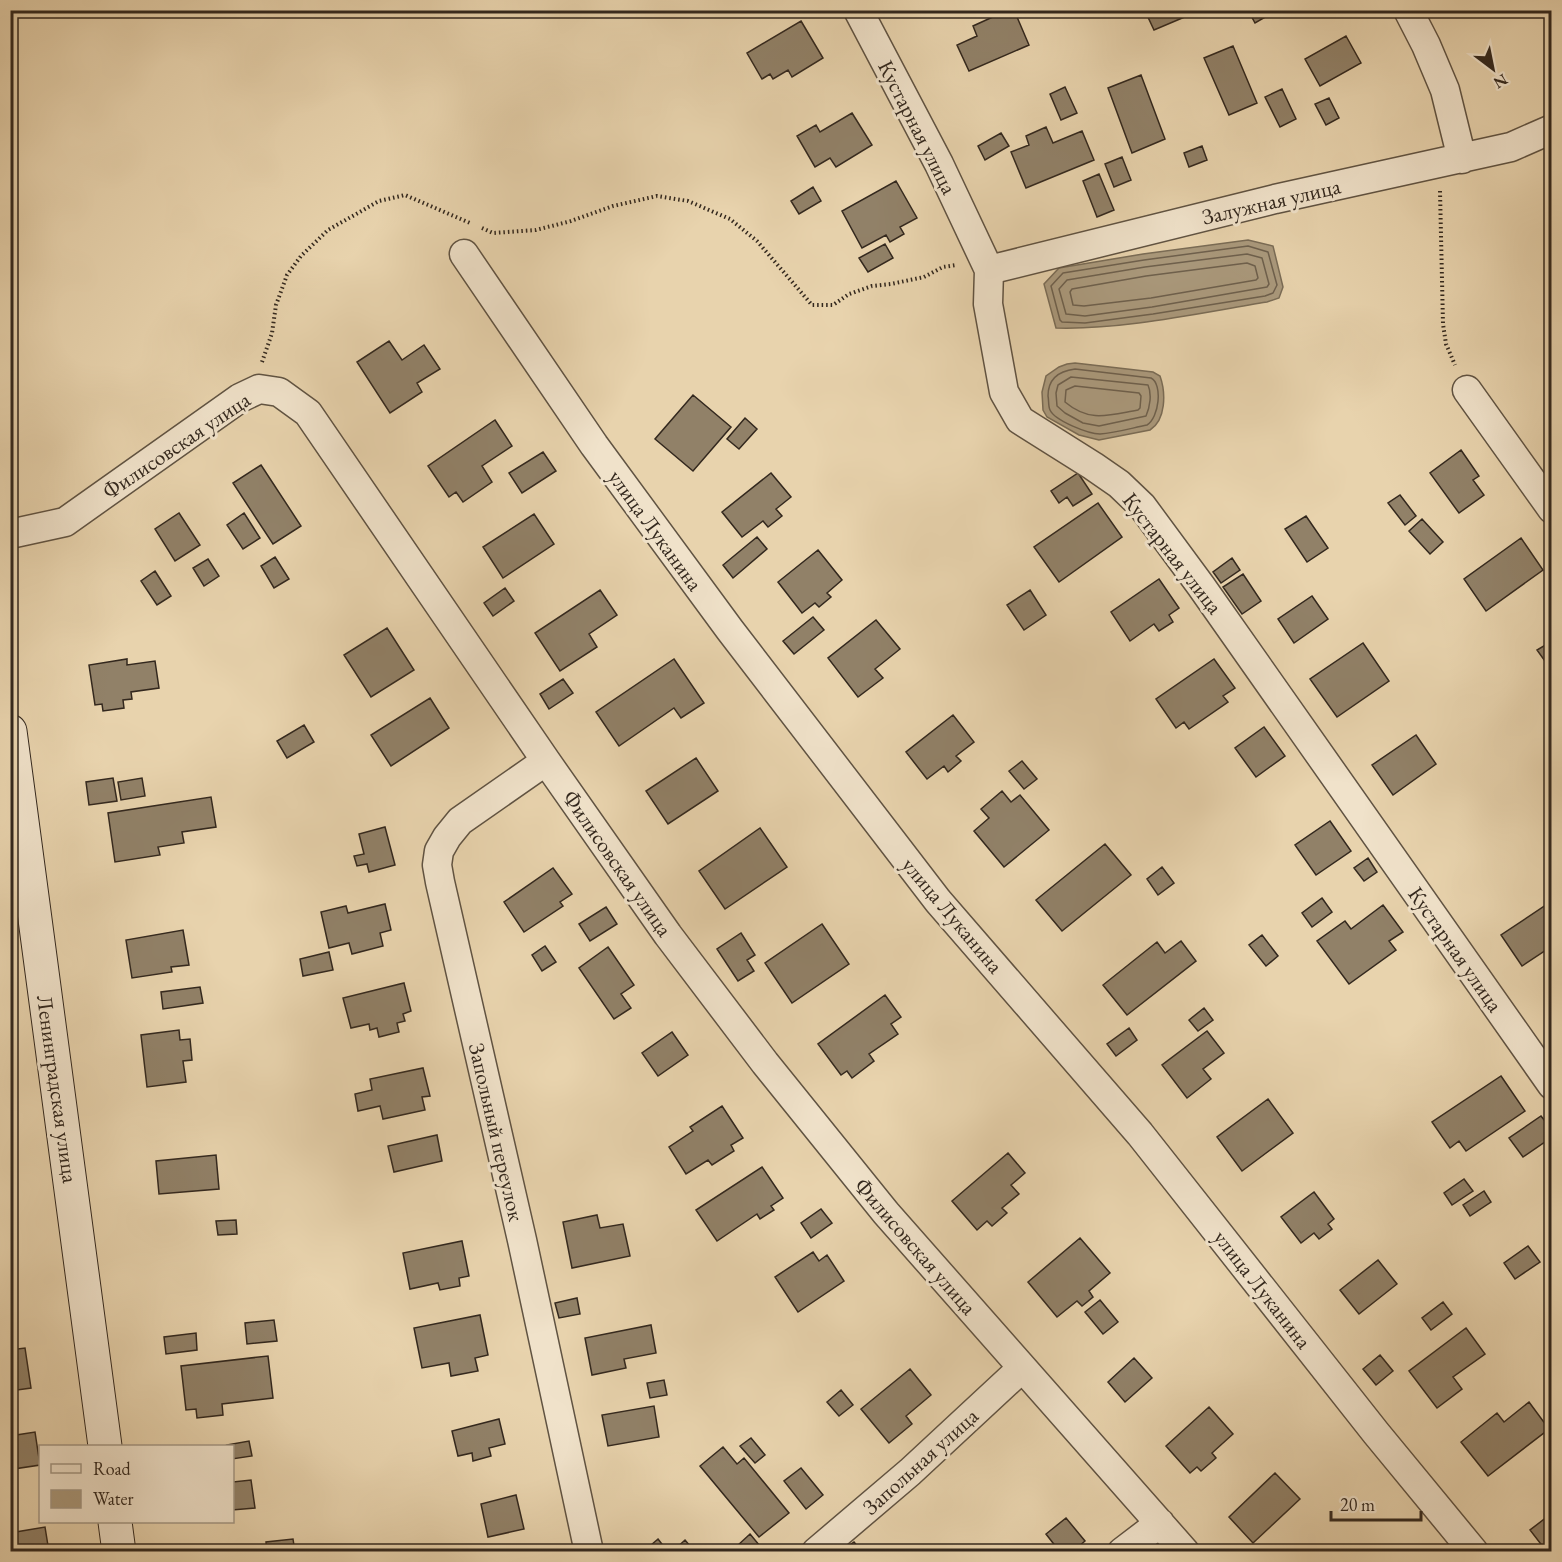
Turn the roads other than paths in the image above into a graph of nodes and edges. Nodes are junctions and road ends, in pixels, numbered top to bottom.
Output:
1 (858, 10) edge
2 (1408, 10) edge
3 (1551, 129) edge
4 (1448, 161) junction
5 (464, 254) dead end
6 (989, 270) junction
7 (1467, 390) road end
8 (1551, 509) edge
9 (10, 534) edge
10 (11, 743) edge
11 (546, 761) junction
12 (1551, 1085) edge
13 (1022, 1368) junction
14 (105, 1445) edge
15 (115, 1523) edge
16 (1160, 1523) junction
17 (119, 1551) edge
18 (589, 1551) edge
19 (816, 1551) edge
20 (1122, 1551) edge
21 (1185, 1551) edge
22 (1474, 1551) edge

1 - 6 street, Кустарная улица
2 - 4 street
3 - 4 street, Залужная улица
4 - 6 street, Залужная улица
5 - 22 street, улица Луканина
6 - 12 street, Кустарная улица
7 - 8 street
9 - 11 street, Филисовская улица
10 - 14 street, Ленинградская улица
11 - 13 street, Филисовская улица
11 - 18 street, Запольный переулок
13 - 16 street, Филисовская улица
13 - 19 street, Запольная улица
15 - 17 street
16 - 20 street
16 - 21 street, Филисовская улица

